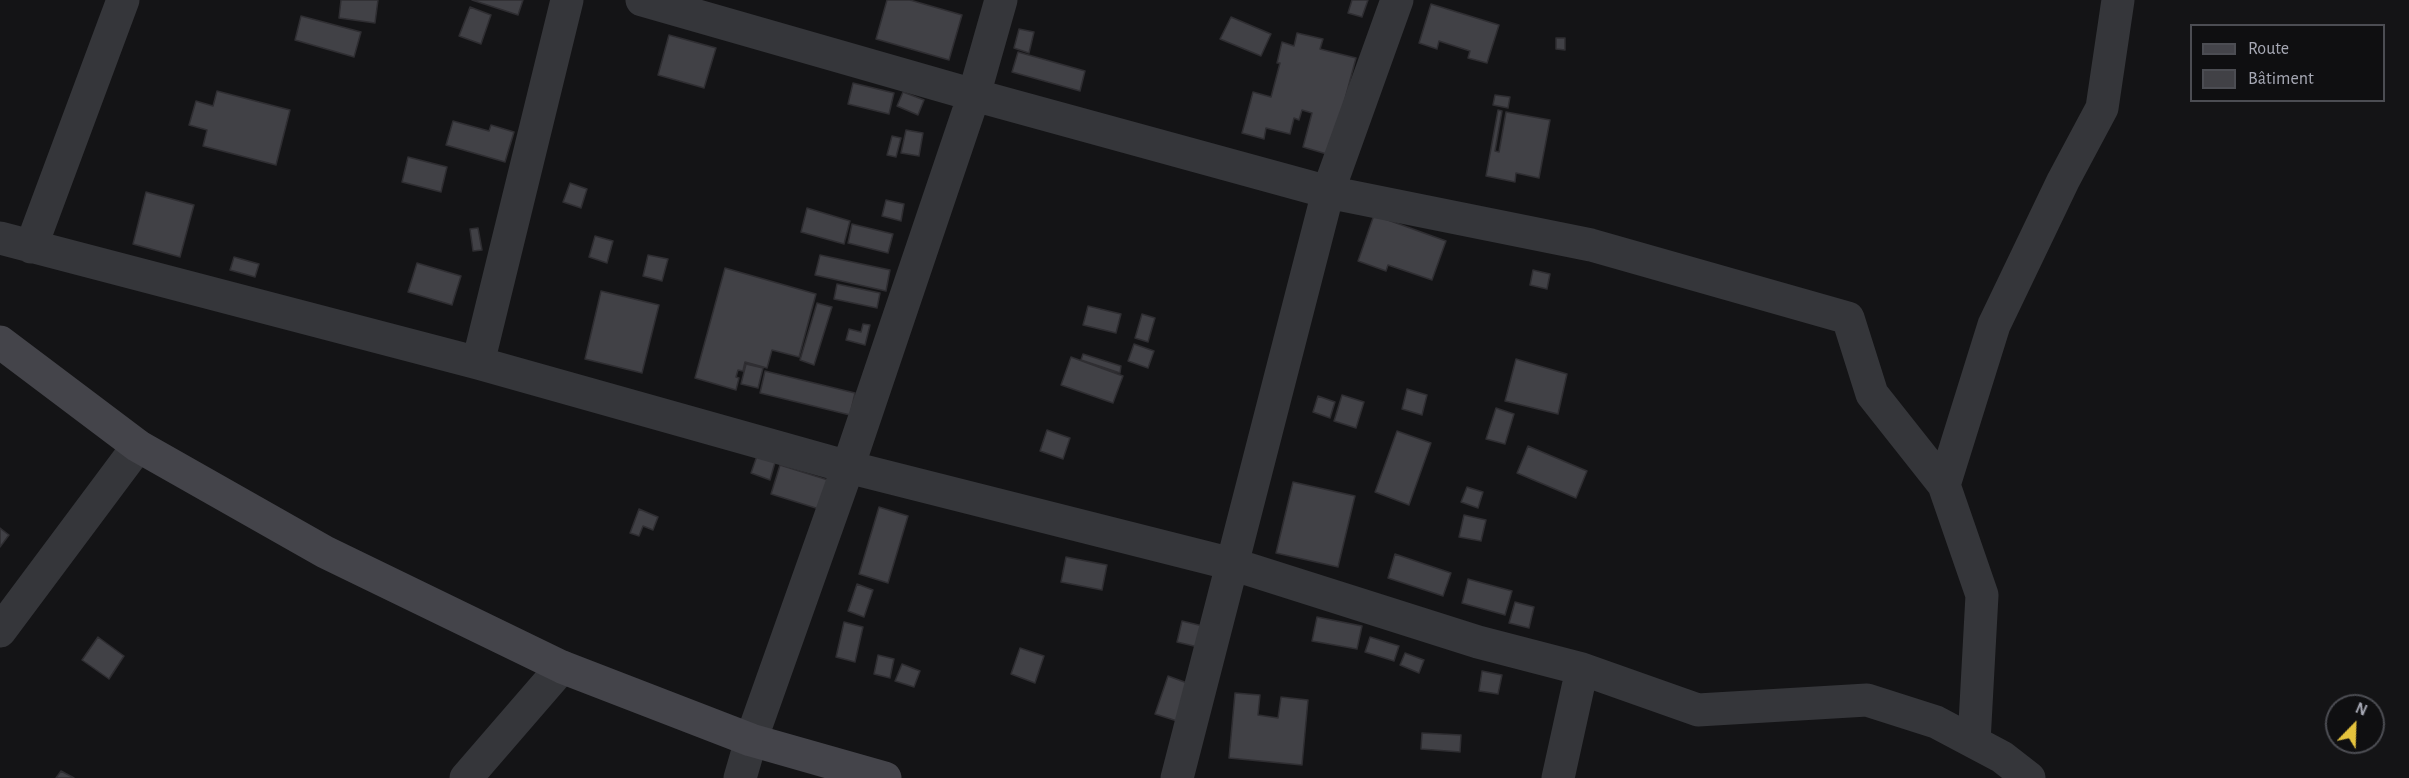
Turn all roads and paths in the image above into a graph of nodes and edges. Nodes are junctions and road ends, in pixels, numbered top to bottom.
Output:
1 (123, 0) edge
2 (567, 0) edge
3 (642, 0) edge
4 (1001, 0) edge
5 (1397, 0) edge
6 (2118, 0) edge
7 (974, 95) junction
8 (1328, 192) junction
9 (0, 238) edge
10 (32, 247) junction
11 (0, 342) edge
12 (478, 363) junction
13 (138, 446) junction
14 (848, 466) junction
15 (1944, 485) junction
16 (1232, 564) junction
17 (0, 631) edge
18 (562, 667) junction
19 (1582, 669) junction
20 (751, 740) junction
21 (1974, 742) junction
22 (466, 778) edge
23 (740, 778) edge
24 (885, 778) edge
25 (1177, 778) edge
26 (1558, 778) edge
27 (2029, 778) edge

1 - 10 street
2 - 12 street
3 - 7 street
4 - 7 street
5 - 8 street
6 - 15 street
7 - 8 street
7 - 14 street
8 - 15 street
8 - 16 street
9 - 10 street
10 - 12 street
11 - 13 main road
12 - 14 street
13 - 17 street
13 - 18 main road
14 - 16 street
14 - 20 street
15 - 21 street
16 - 19 street
16 - 25 street
18 - 20 main road
18 - 22 street
19 - 21 street
19 - 26 street
20 - 23 street
20 - 24 main road
21 - 27 street

